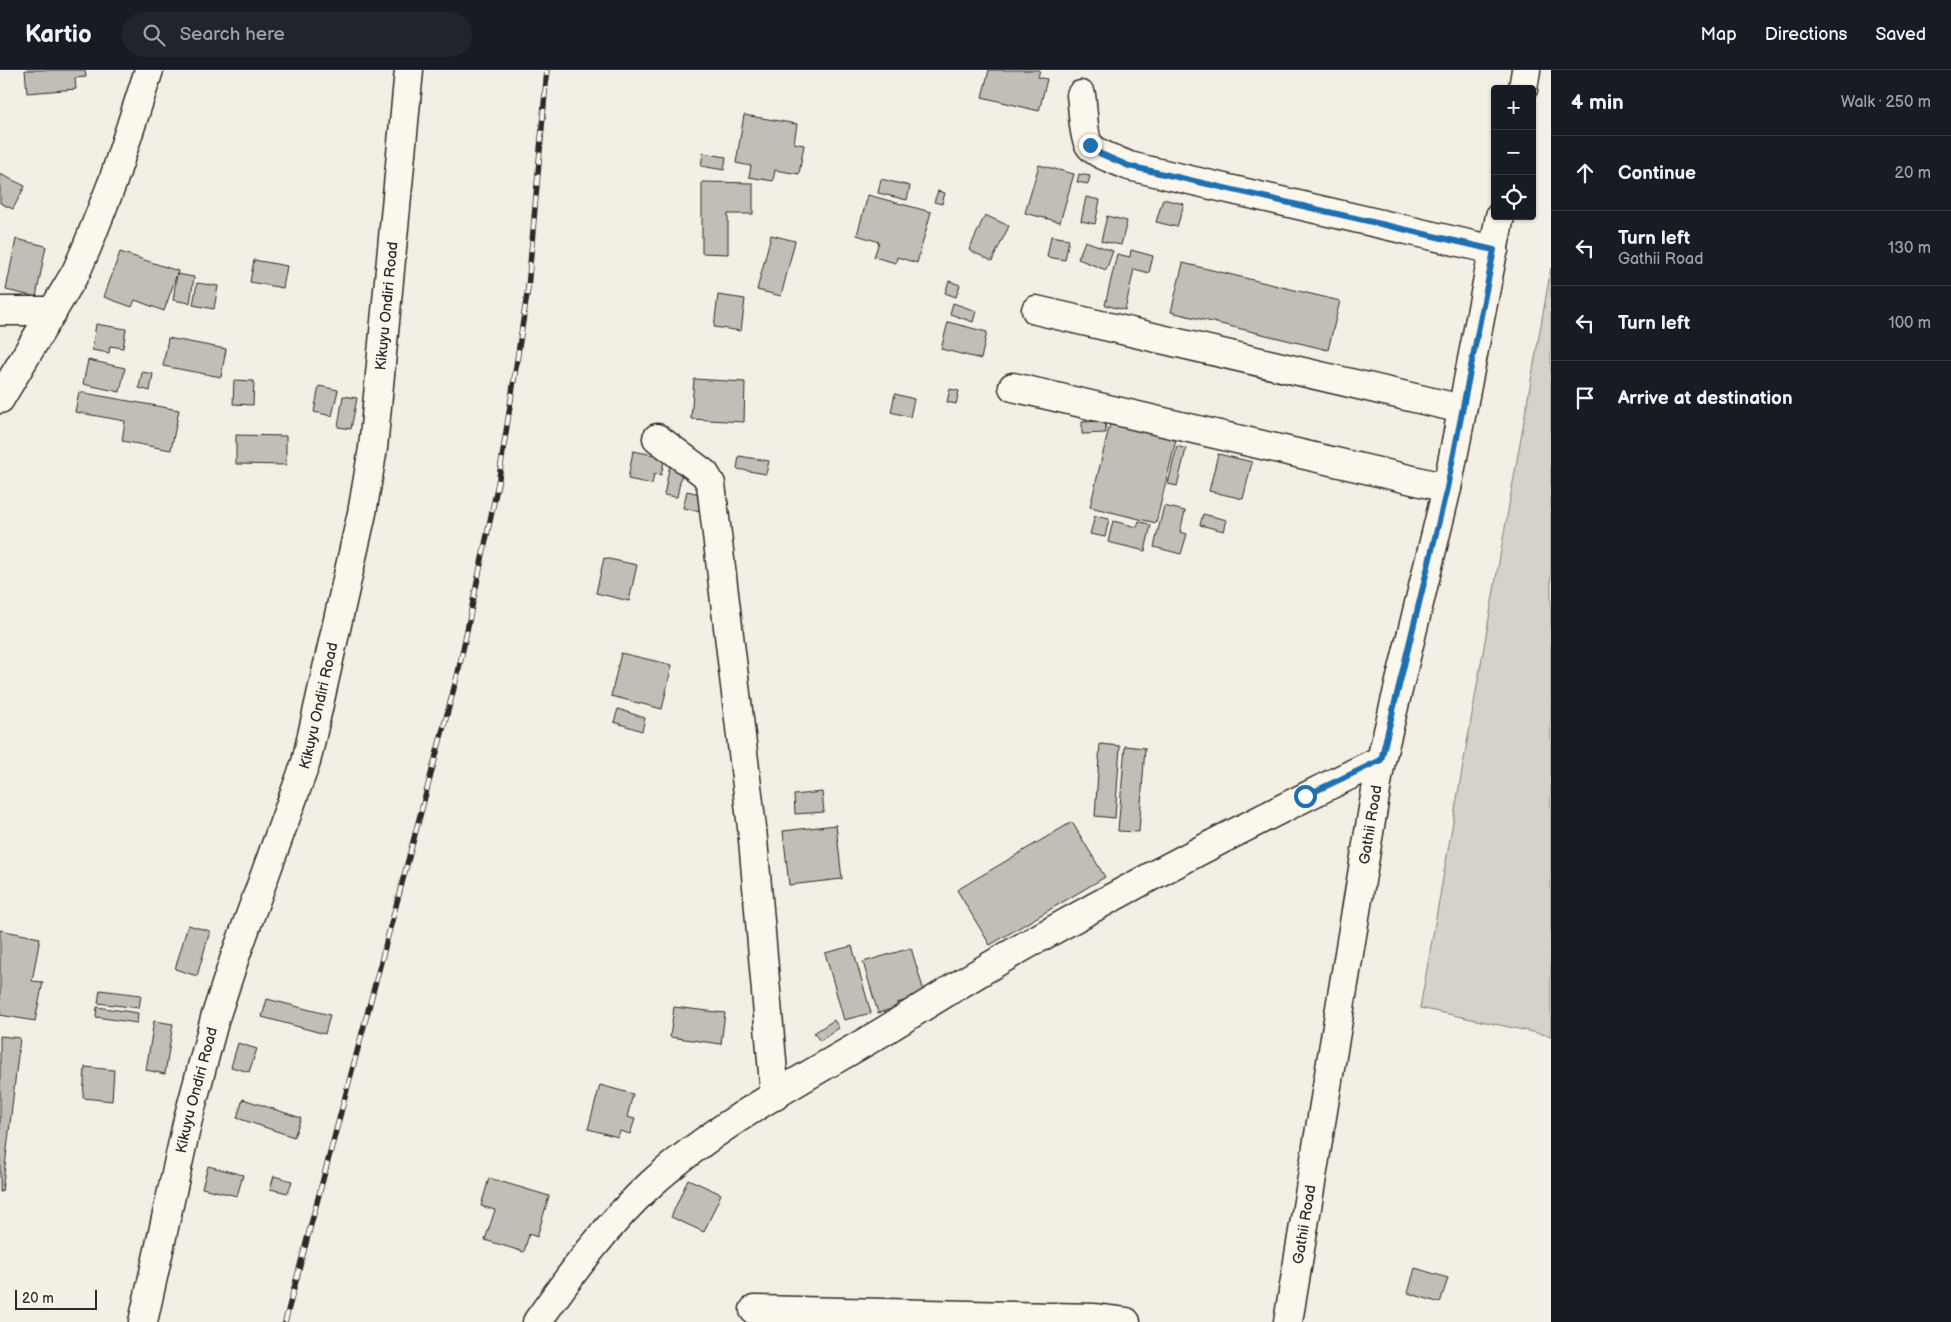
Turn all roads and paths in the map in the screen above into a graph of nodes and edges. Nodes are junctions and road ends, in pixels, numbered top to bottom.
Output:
1 (149, 70) edge
2 (409, 70) edge
3 (1526, 70) edge
4 (1524, 85) edge
5 (1081, 96) dead end
6 (1499, 220) edge
7 (1494, 250) junction
8 (1036, 310) dead end
9 (0, 311) edge
10 (53, 311) junction
11 (1013, 387) dead end
12 (0, 399) edge
13 (1462, 409) junction
14 (657, 438) dead end
15 (1447, 488) junction
16 (1381, 760) junction
17 (775, 1096) junction
18 (754, 1310) dead end
19 (143, 1322) edge
20 (537, 1322) edge
21 (1126, 1322) edge
22 (1288, 1322) edge

1 - 10 street
2 - 19 street, Kikuyu Ondiri Road
3 - 4 street
5 - 7 street
6 - 7 street, Gathii Road
7 - 13 street, Gathii Road
8 - 13 street
9 - 10 street
10 - 12 street
11 - 15 street
13 - 15 street, Gathii Road
14 - 17 street
15 - 16 street, Gathii Road
16 - 17 street
16 - 22 street, Gathii Road
17 - 20 street
18 - 21 street

